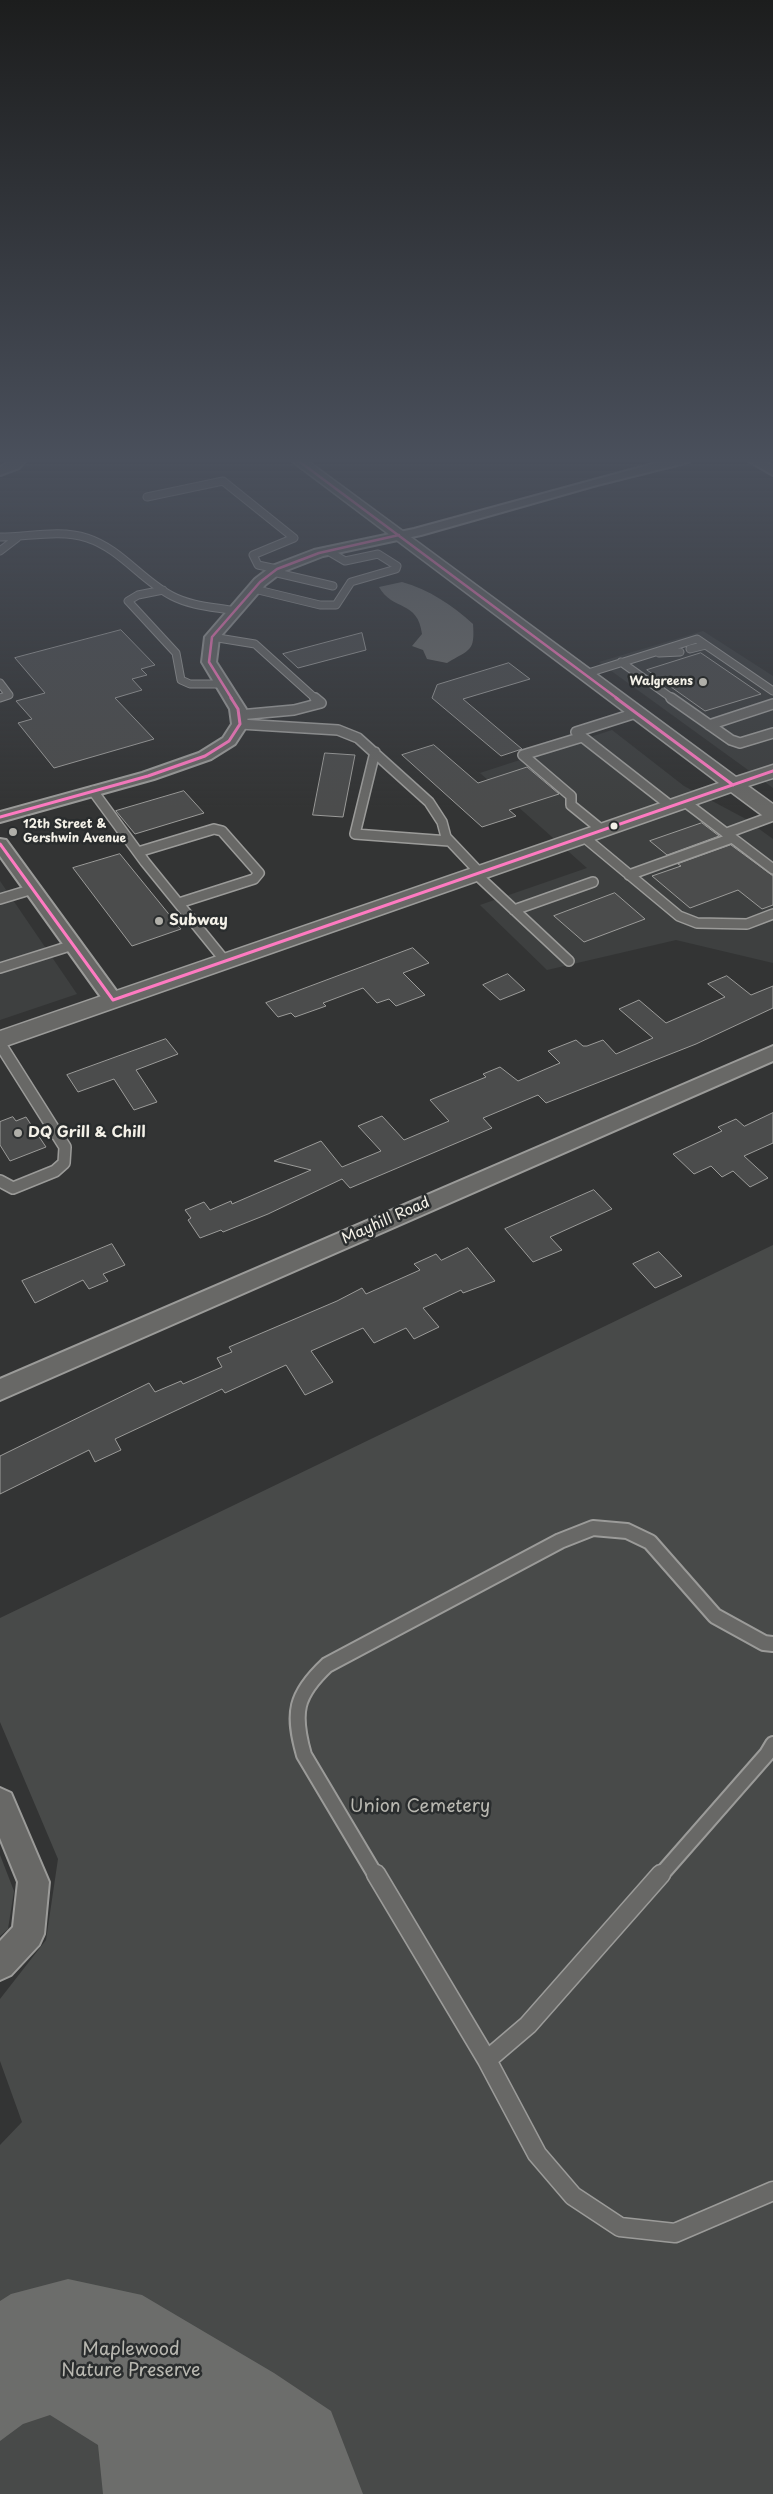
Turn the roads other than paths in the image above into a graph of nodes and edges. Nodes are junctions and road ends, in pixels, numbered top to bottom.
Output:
1 (145, 575) edge
2 (269, 575) edge
3 (295, 575) edge
4 (374, 575) edge
5 (453, 575) edge
6 (333, 586) dead end
7 (254, 589) junction
8 (163, 590) junction
9 (235, 611) junction
10 (212, 638) junction
11 (706, 645) junction
12 (690, 649) dead end
13 (652, 652) junction
14 (680, 652) dead end
15 (622, 662) junction
16 (585, 674) junction
17 (0, 683) edge
18 (222, 684) junction
19 (773, 691) edge
20 (0, 698) edge
21 (773, 704) edge
22 (636, 713) junction
23 (239, 720) junction
24 (709, 725) junction
25 (773, 733) edge
26 (582, 737) junction
27 (375, 752) junction
28 (773, 771) edge
29 (733, 785) junction
30 (93, 791) junction
31 (679, 804) junction
32 (773, 815) edge
33 (0, 817) edge
34 (594, 834) junction
35 (729, 835) junction
36 (449, 841) junction
37 (0, 844) edge
38 (138, 852) junction
39 (772, 866) edge
40 (479, 874) junction
41 (629, 875) junction
42 (593, 882) dead end
43 (33, 889) junction
44 (0, 899) edge
45 (179, 903) junction
46 (514, 910) junction
47 (773, 914) edge
48 (73, 945) junction
49 (569, 961) dead end
50 (226, 962) junction
51 (0, 968) edge
52 (113, 1000) junction
53 (0, 1040) edge
54 (0, 1044) edge
55 (773, 1052) edge
56 (0, 1182) edge
57 (0, 1390) edge
58 (773, 1644) edge
59 (773, 1744) edge
60 (0, 1803) edge
61 (0, 1964) edge
62 (487, 2060) junction
63 (773, 2191) edge

1 - 8 lane
2 - 7 street
3 - 6 lane
4 - 7 lane
5 - 16 main road
7 - 9 street
8 - 9 lane
8 - 18 lane
9 - 10 street
10 - 18 street
10 - 23 lane
11 - 12 lane
11 - 13 lane
11 - 19 lane
13 - 14 lane
13 - 15 lane
15 - 16 lane
15 - 24 lane
16 - 22 main road
17 - 20 lane
18 - 23 street
21 - 24 lane
22 - 26 lane
22 - 29 main road
23 - 27 lane
23 - 30 street
24 - 25 lane
26 - 31 lane
26 - 34 lane
27 - 36 lane
27 - 36 lane
28 - 29 main road
29 - 31 main road
29 - 32 main road
30 - 33 street
30 - 38 lane
31 - 34 main road
31 - 35 lane
32 - 35 lane
34 - 40 main road
34 - 41 lane
35 - 39 lane
35 - 41 lane
36 - 40 lane
37 - 43 street
38 - 45 lane
38 - 45 lane
40 - 46 lane
40 - 50 main road
41 - 47 lane
42 - 46 lane
43 - 44 lane
43 - 48 street
45 - 50 lane
46 - 49 lane
48 - 51 lane
48 - 52 street
50 - 52 main road
52 - 53 main road
54 - 56 lane
55 - 57 street, Mayhill Road
58 - 62 lane
59 - 62 lane
60 - 61 street
62 - 63 lane

